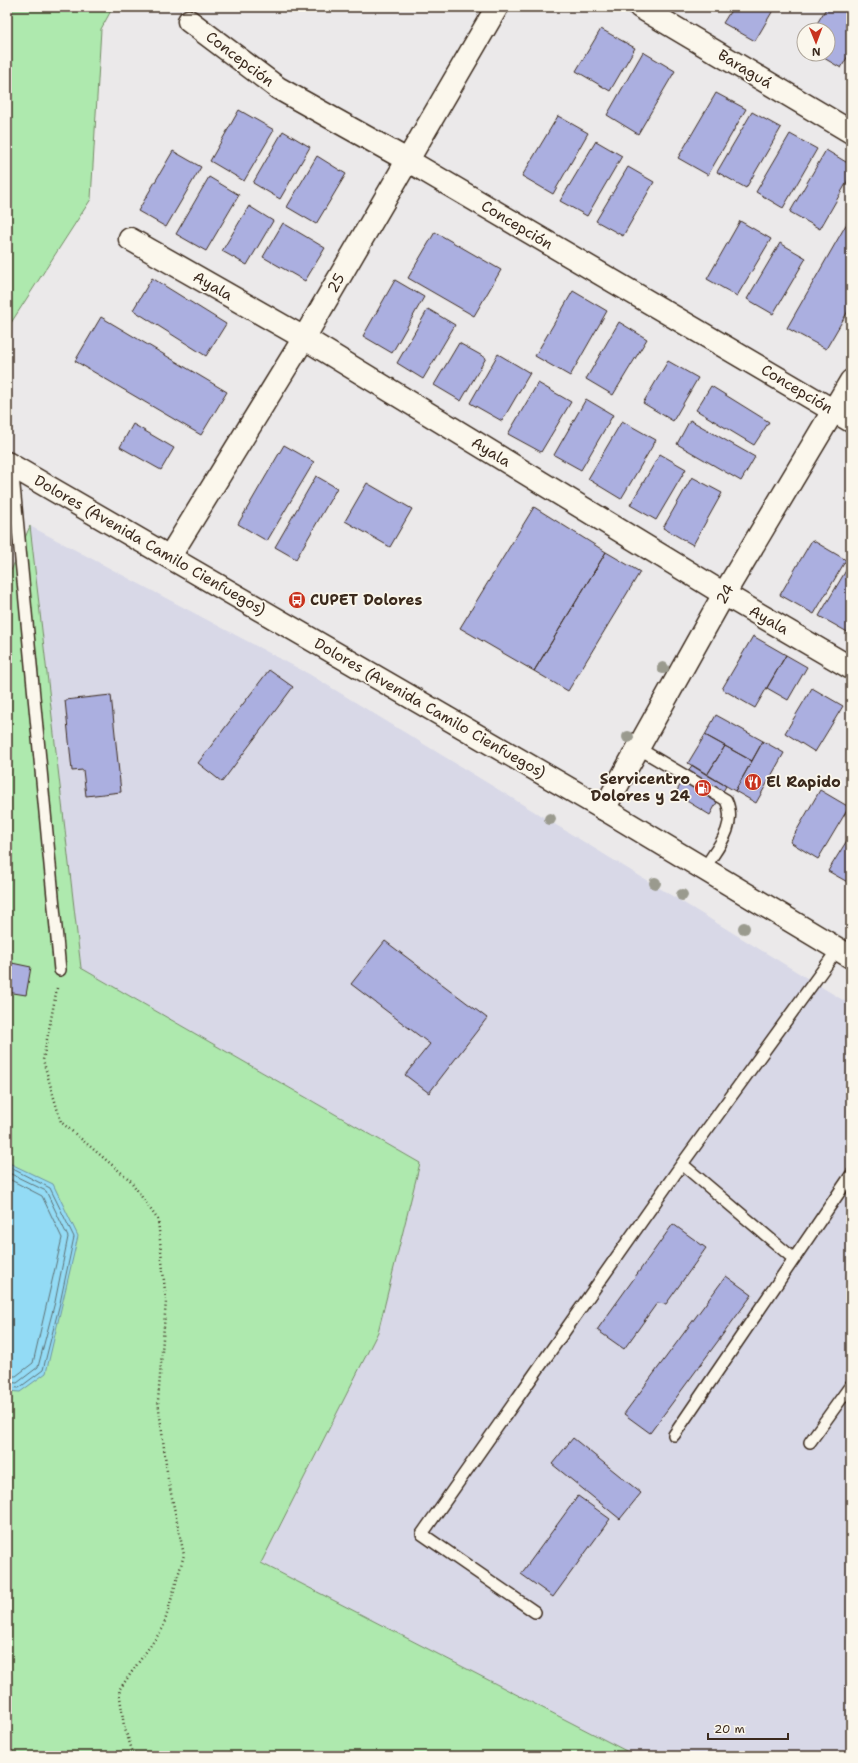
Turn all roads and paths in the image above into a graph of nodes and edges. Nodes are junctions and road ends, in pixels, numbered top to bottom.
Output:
1 (497, 7) edge
2 (640, 7) edge
3 (189, 21) dead end
4 (851, 132) edge
5 (407, 160) junction
6 (130, 239) dead end
7 (304, 338) junction
8 (851, 381) edge
9 (842, 416) edge
10 (9, 464) edge
11 (170, 556) junction
12 (724, 594) junction
13 (851, 668) edge
14 (638, 748) junction
15 (604, 809) junction
16 (704, 869) junction
17 (844, 953) edge
18 (60, 970) joint
19 (682, 1164) junction
20 (851, 1175) edge
21 (794, 1259) junction
22 (851, 1385) edge
23 (674, 1435) dead end
24 (810, 1442) dead end
25 (536, 1612) dead end
26 (134, 1756) edge

1 - 5 street, 25
2 - 4 street, Baraguá
3 - 5 street, Concepción
5 - 7 street, 25
5 - 9 street, Concepción
6 - 7 street, Ayala
7 - 11 street, 25
7 - 12 street, Ayala
8 - 9 street, 24
9 - 12 street, 24
10 - 11 street, Dolores (Avenida Camilo Cienfuegos)
10 - 18 lane
11 - 15 street, Dolores (Avenida Camilo Cienfuegos)
12 - 13 street, Ayala
12 - 14 street, 24
14 - 15 street, 24
14 - 16 lane
15 - 16 street, Dolores (Avenida Camilo Cienfuegos)
16 - 17 street, Dolores (Avenida Camilo Cienfuegos)
17 - 19 lane
18 - 26 path
19 - 21 lane
19 - 25 lane
20 - 21 lane
21 - 23 lane
22 - 24 lane

